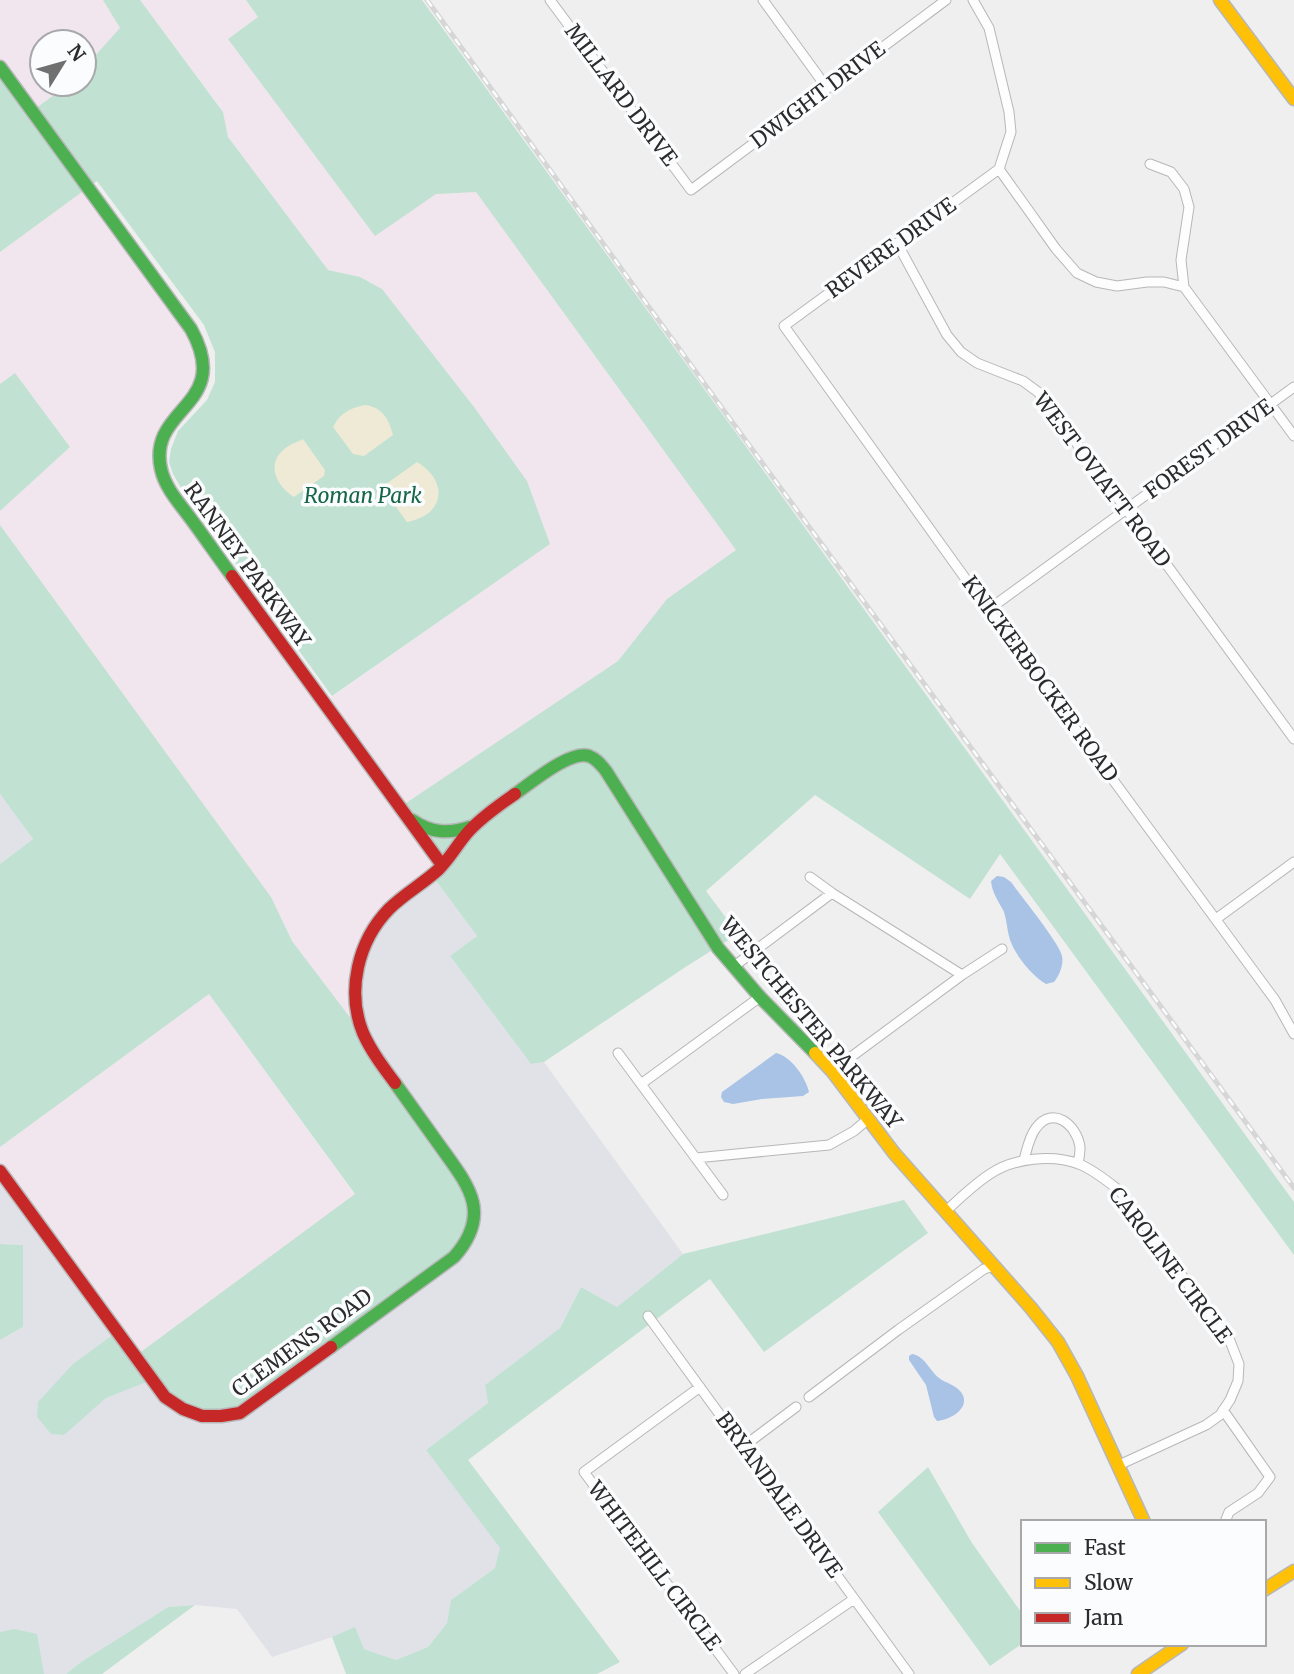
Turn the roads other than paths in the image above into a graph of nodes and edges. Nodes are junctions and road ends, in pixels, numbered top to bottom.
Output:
1 (550, 0) edge
2 (763, 0) edge
3 (946, 0) edge
4 (973, 0) edge
5 (1220, 0) edge
6 (0, 67) edge
7 (827, 88) junction
8 (1294, 98) edge
9 (1150, 164) dead end
10 (999, 169) junction
11 (691, 190) joint
12 (897, 243) junction
13 (1184, 288) junction
14 (784, 326) joint
15 (1294, 387) edge
16 (1271, 404) junction
17 (1294, 436) edge
18 (1126, 509) junction
19 (988, 610) junction
20 (1294, 739) edge
21 (407, 817) junction
22 (474, 826) junction
23 (1294, 862) edge
24 (442, 866) junction
25 (810, 877) dead end
26 (832, 893) junction
27 (1216, 919) junction
28 (1002, 949) dead end
29 (733, 967) junction
30 (962, 975) junction
31 (760, 996) junction
32 (359, 1021) joint
33 (1294, 1034) edge
34 (618, 1053) dead end
35 (832, 1071) junction
36 (641, 1084) junction
37 (868, 1119) junction
38 (696, 1158) junction
39 (1024, 1160) junction
40 (1078, 1164) junction
41 (0, 1171) edge
42 (723, 1195) dead end
43 (945, 1212) junction
44 (995, 1266) junction
45 (648, 1316) dead end
46 (700, 1387) junction
47 (809, 1397) dead end
48 (796, 1407) dead end
49 (1223, 1410) junction
50 (744, 1446) junction
51 (1119, 1465) junction
52 (1143, 1520) edge
53 (1226, 1520) edge
54 (1294, 1571) edge
55 (1266, 1589) edge
56 (855, 1599) junction
57 (1179, 1646) edge
58 (734, 1674) edge
59 (745, 1674) edge
60 (909, 1674) edge
61 (1138, 1674) edge

1 - 11 street, MILLARD DRIVE
2 - 7 street
3 - 7 street, DWIGHT DRIVE
4 - 10 street
5 - 8 street
6 - 21 street, RANNEY PARKWAY
7 - 11 street, DWIGHT DRIVE
9 - 13 street
10 - 12 street, REVERE DRIVE
10 - 13 street
12 - 14 street, REVERE DRIVE
12 - 18 street, WEST OVIATT ROAD
13 - 16 street
14 - 19 street, KNICKERBOCKER ROAD
15 - 16 street, FOREST DRIVE
16 - 17 street
16 - 18 street, FOREST DRIVE
18 - 19 street, FOREST DRIVE
18 - 20 street, WEST OVIATT ROAD
19 - 27 street, KNICKERBOCKER ROAD
21 - 22 street
21 - 24 street, RANNEY PARKWAY
22 - 24 street, WESTCHESTER PARKWAY
22 - 29 street, WESTCHESTER PARKWAY
23 - 27 street
24 - 32 street, WESTCHESTER PARKWAY
25 - 26 street
26 - 29 street
26 - 30 street
27 - 33 street, KNICKERBOCKER ROAD
28 - 30 street
29 - 31 street, WESTCHESTER PARKWAY
30 - 35 street
31 - 35 street, WESTCHESTER PARKWAY
31 - 36 street
32 - 41 street, CLEMENS ROAD
34 - 36 street
35 - 37 street, WESTCHESTER PARKWAY
36 - 38 street
37 - 38 street
37 - 43 street, WESTCHESTER PARKWAY
38 - 42 street
39 - 40 street, CAROLINE CIRCLE
39 - 40 street
39 - 43 street, CAROLINE CIRCLE
40 - 49 street, CAROLINE CIRCLE
43 - 44 street, WESTCHESTER PARKWAY
44 - 47 street
44 - 51 street, WESTCHESTER PARKWAY
45 - 46 street, BRYANDALE DRIVE
46 - 50 street, BRYANDALE DRIVE
46 - 58 street, WHITEHILL CIRCLE
48 - 50 street
49 - 51 street, CAROLINE CIRCLE
49 - 53 street
50 - 56 street, BRYANDALE DRIVE
51 - 52 street, WESTCHESTER PARKWAY
54 - 55 street
56 - 59 street
56 - 60 street, BRYANDALE DRIVE
57 - 61 street

